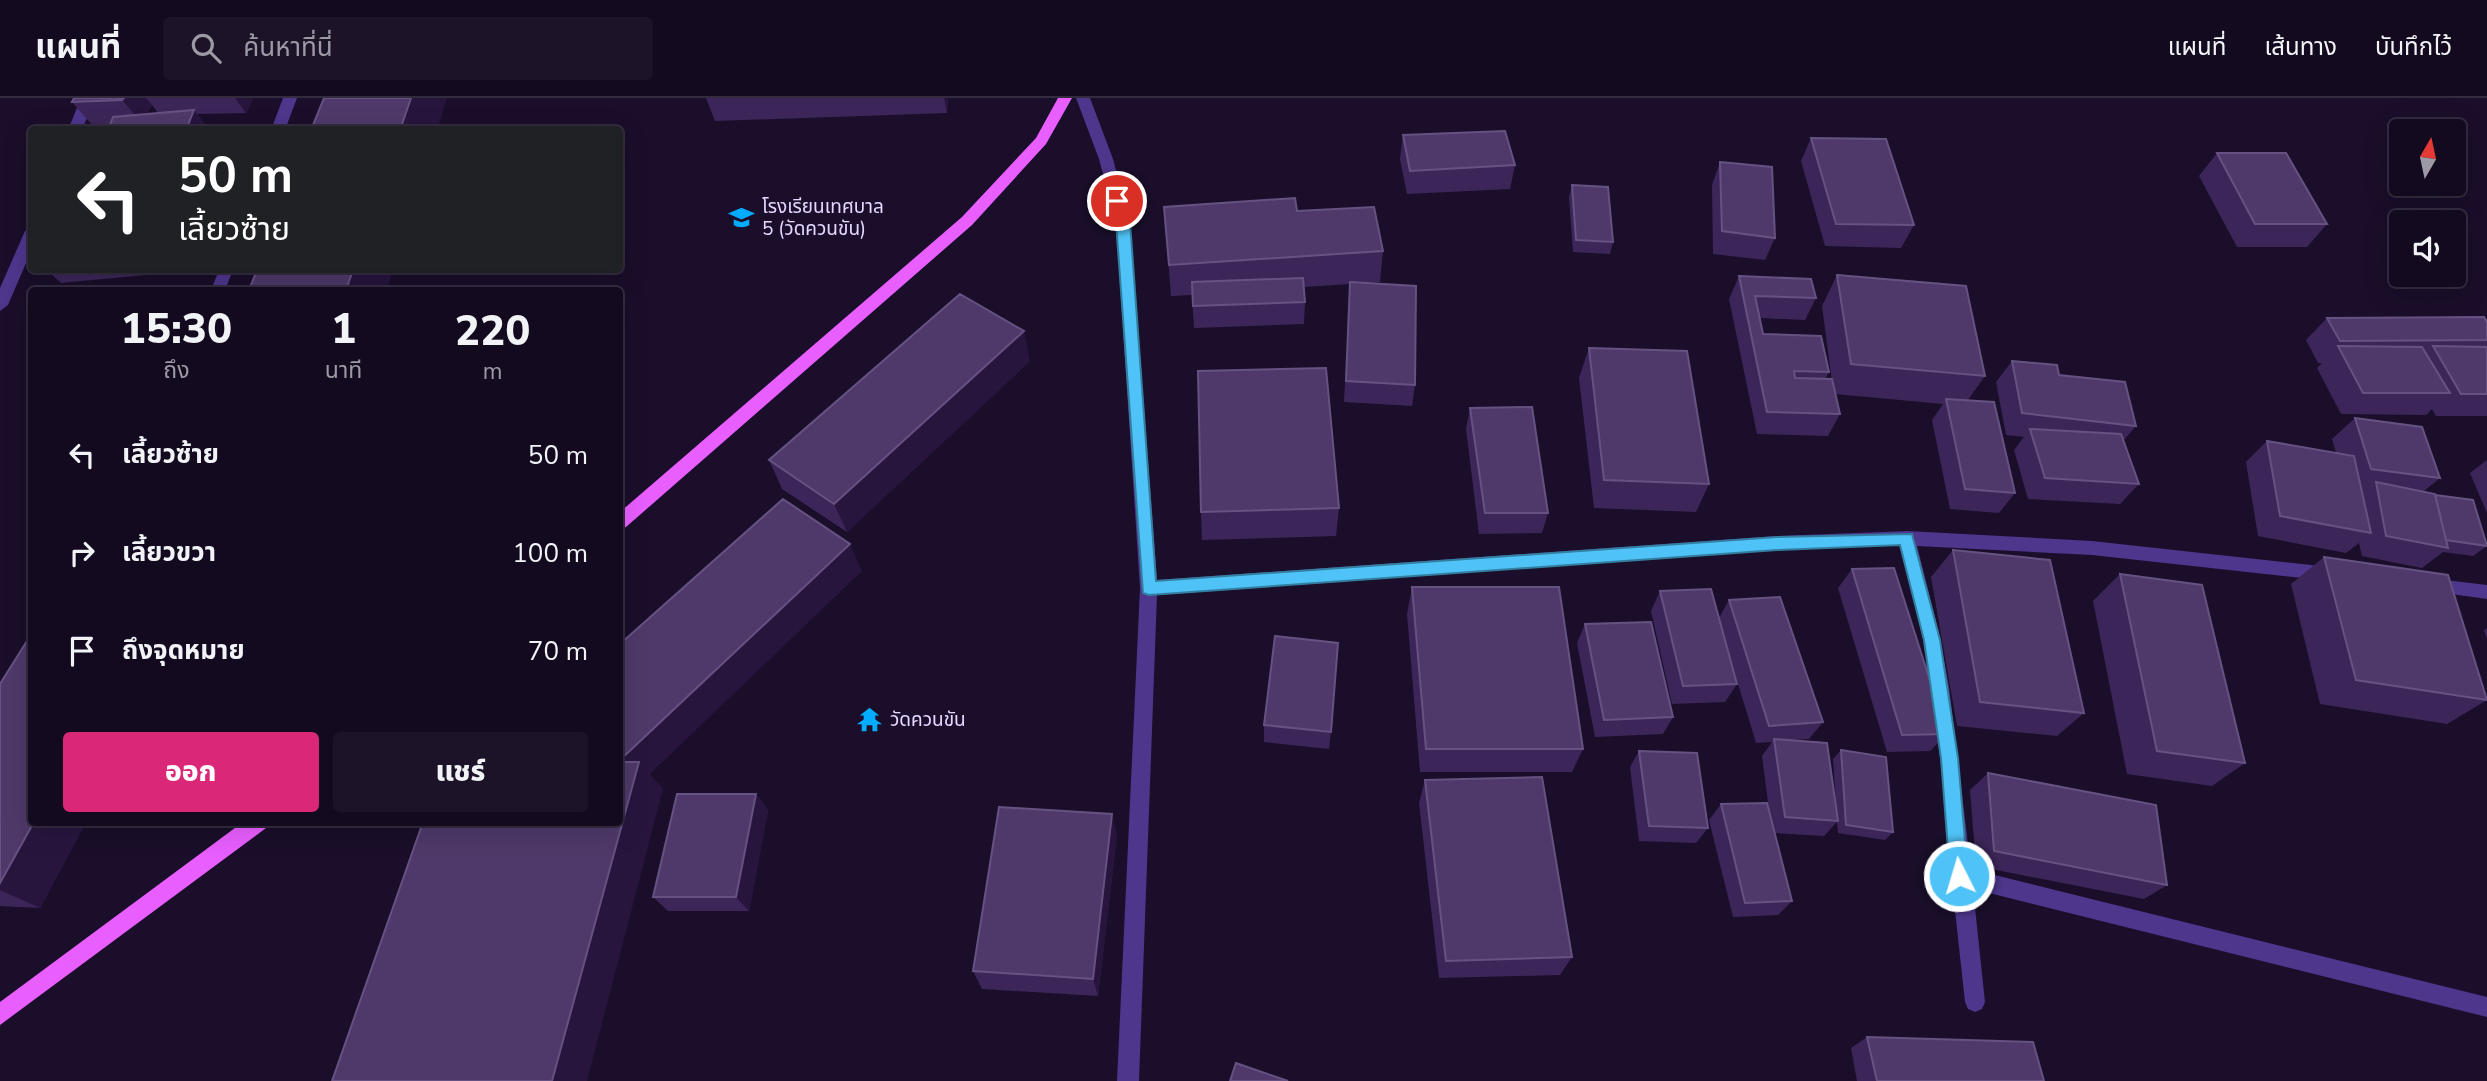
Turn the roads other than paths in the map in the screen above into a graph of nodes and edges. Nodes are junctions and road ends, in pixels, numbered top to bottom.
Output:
1 (88, 98) edge
2 (290, 98) edge
3 (1065, 98) edge
4 (1083, 98) edge
5 (77, 126) edge
6 (280, 126) edge
7 (28, 240) edge
8 (0, 305) edge
9 (623, 519) edge
10 (1907, 538) junction
11 (2351, 576) edge
12 (2405, 582) edge
13 (1149, 588) junction
14 (2487, 592) edge
15 (254, 826) edge
16 (1959, 876) junction
17 (1975, 1002) dead end
18 (2487, 1007) edge
19 (0, 1015) edge
20 (1129, 1081) edge

1 - 5 street
2 - 6 street
3 - 9 main road
4 - 13 street
7 - 8 street
10 - 11 street
10 - 13 street
10 - 16 street
12 - 14 street
13 - 20 street
15 - 19 main road
16 - 17 street
16 - 18 street

